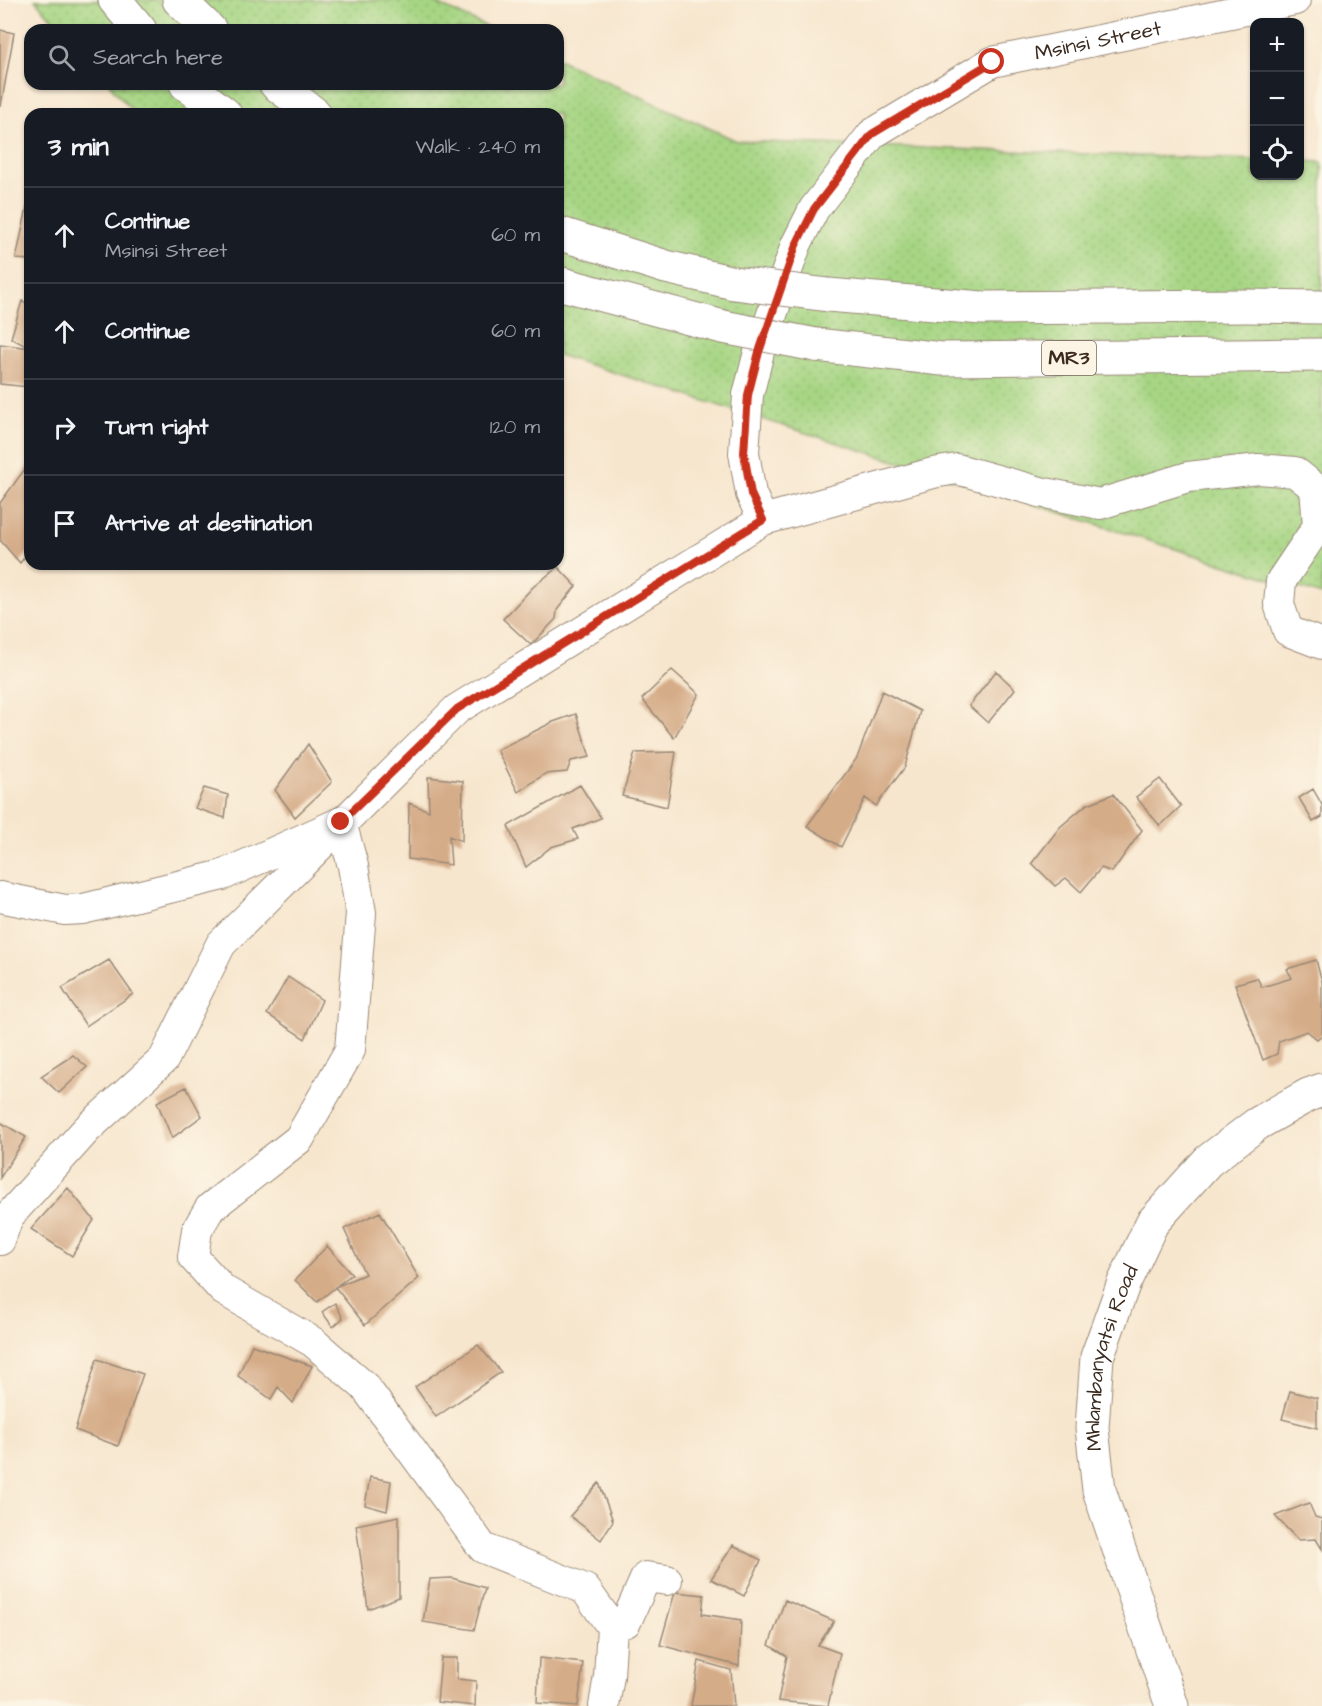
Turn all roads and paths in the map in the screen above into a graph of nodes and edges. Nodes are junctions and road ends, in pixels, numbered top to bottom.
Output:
1 (115, 0) edge
2 (179, 0) edge
3 (1295, 0) edge
4 (135, 24) edge
5 (204, 24) edge
6 (194, 90) edge
7 (284, 90) edge
8 (217, 108) edge
9 (307, 108) edge
10 (564, 235) edge
11 (564, 285) edge
12 (1322, 307) edge
13 (1322, 355) edge
14 (763, 520) junction
15 (1322, 644) edge
16 (341, 822) junction
17 (0, 897) edge
18 (1322, 1090) edge
19 (0, 1240) edge
20 (667, 1580) dead end
21 (612, 1627) junction
22 (604, 1706) edge
23 (1172, 1706) edge

1 - 4 main road
2 - 5 main road
3 - 14 street, Msinsi Street
6 - 8 main road
7 - 9 main road
10 - 12 main road, bridge
11 - 13 main road, MR3, bridge
14 - 15 street
14 - 16 street
16 - 17 street
16 - 19 street
16 - 21 street
18 - 23 main road, Mhlambanyatsi Road
20 - 21 street
21 - 22 street

